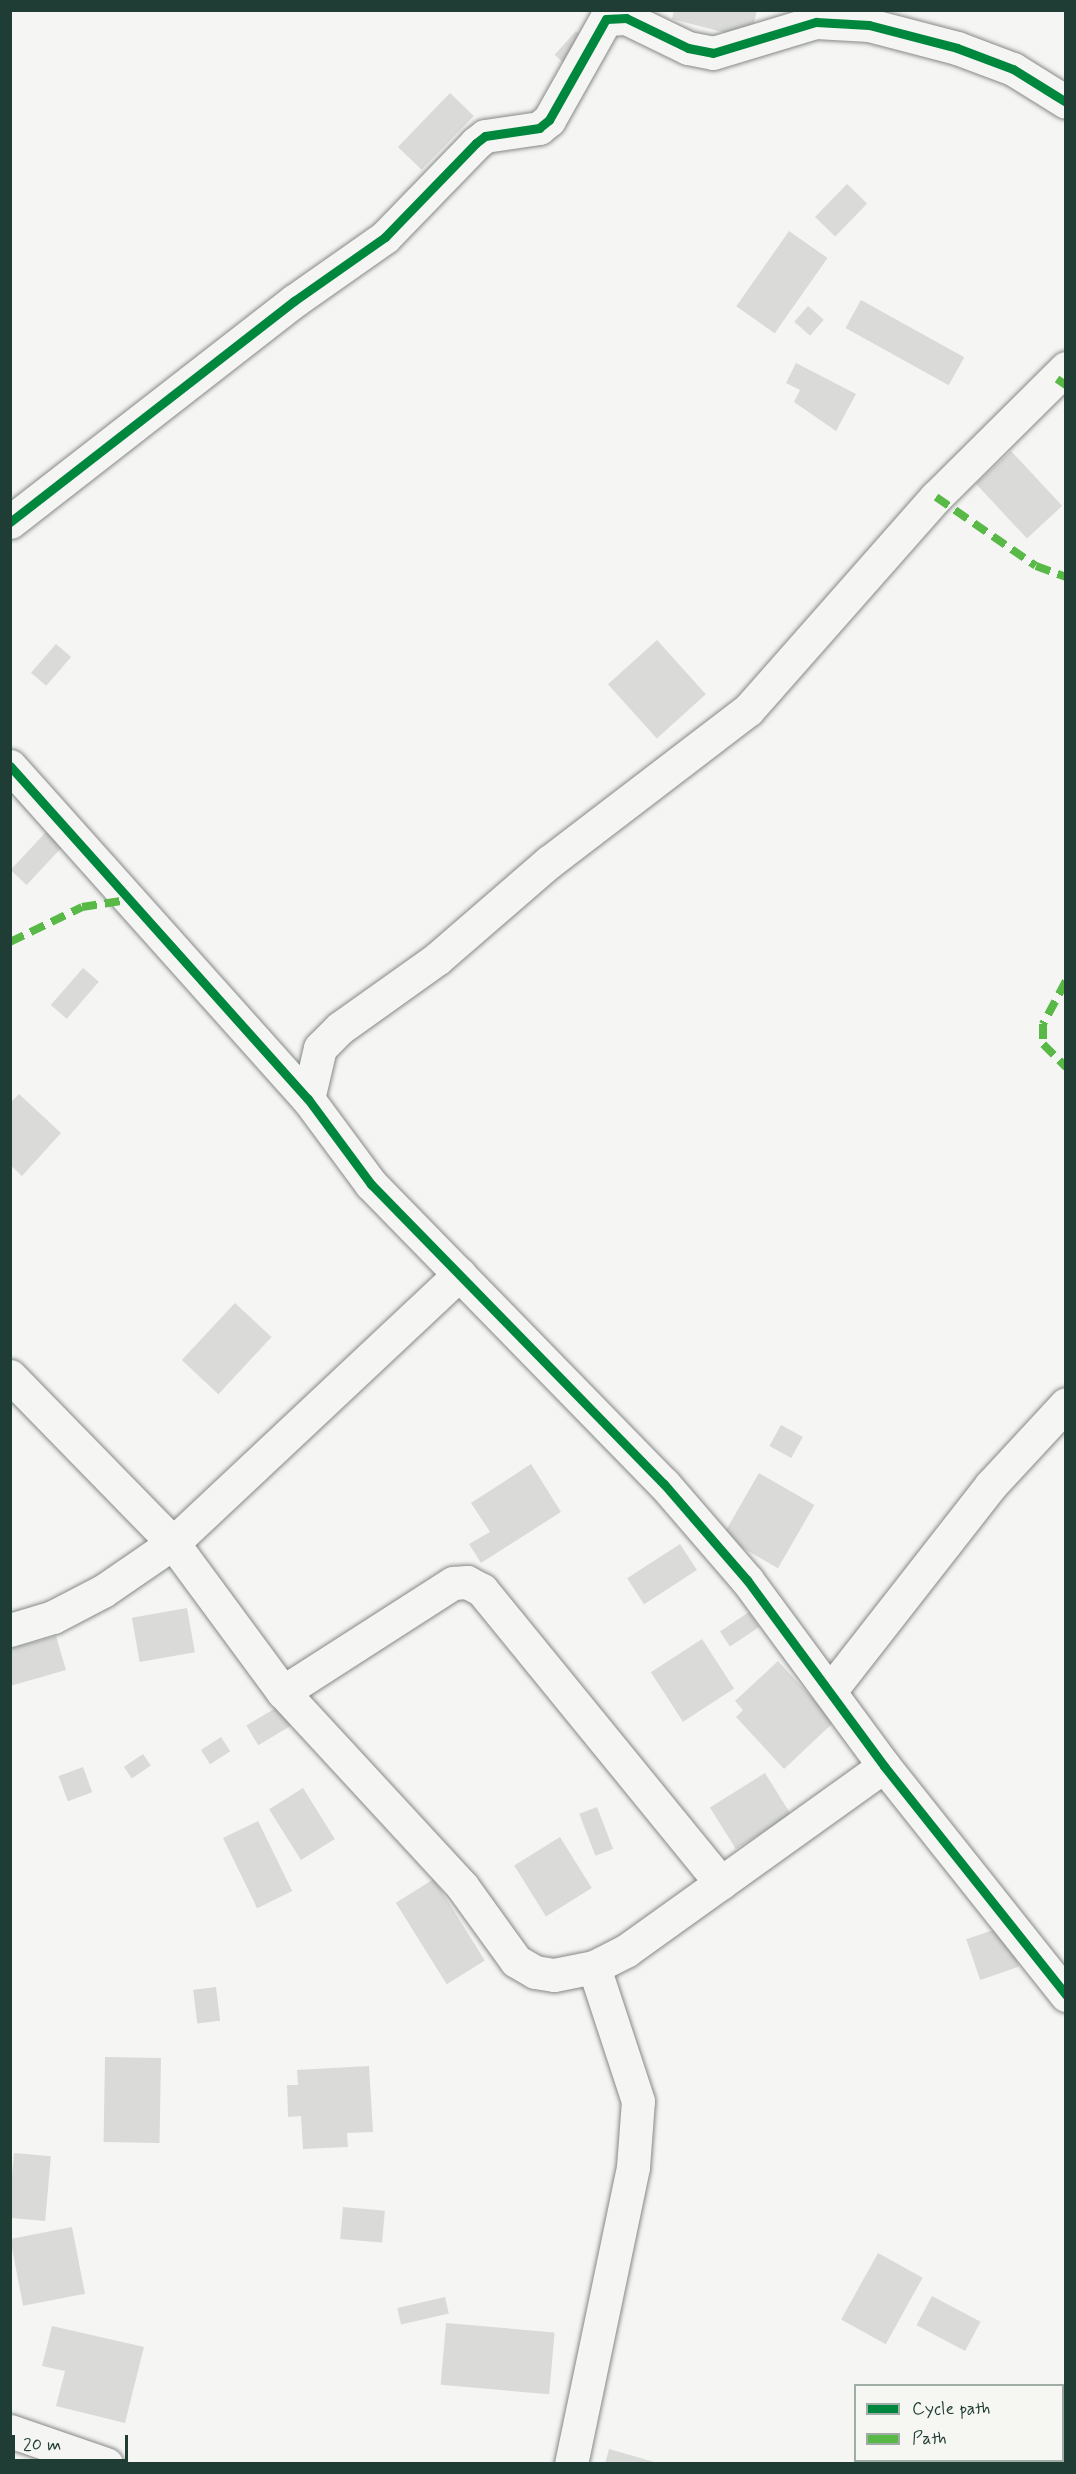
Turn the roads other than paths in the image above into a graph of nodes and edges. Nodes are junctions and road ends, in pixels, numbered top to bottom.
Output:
1 (1065, 102) edge
2 (1065, 368) edge
3 (10, 522) edge
4 (10, 766) edge
5 (320, 1048) junction
6 (269, 1057) junction
7 (308, 1099) junction
8 (459, 1274) junction
9 (17, 1393) edge
10 (1065, 1404) edge
11 (173, 1543) junction
12 (10, 1630) edge
13 (830, 1691) junction
14 (283, 1692) junction
15 (884, 1766) junction
16 (721, 1883) junction
17 (594, 1967) junction
18 (1065, 1995) edge
19 (10, 2407) edge
20 (25, 2435) edge
21 (106, 2463) edge
22 (571, 2463) edge

1 - 3 street
2 - 5 street
4 - 6 street
5 - 6 street
5 - 7 street
6 - 7 street
7 - 8 street
8 - 11 street
8 - 13 street
9 - 11 street
10 - 13 street
11 - 12 street
11 - 14 street
13 - 15 street
14 - 16 street
14 - 17 street
15 - 16 street
15 - 18 street
16 - 17 street
17 - 22 street
19 - 20 street
20 - 21 street

